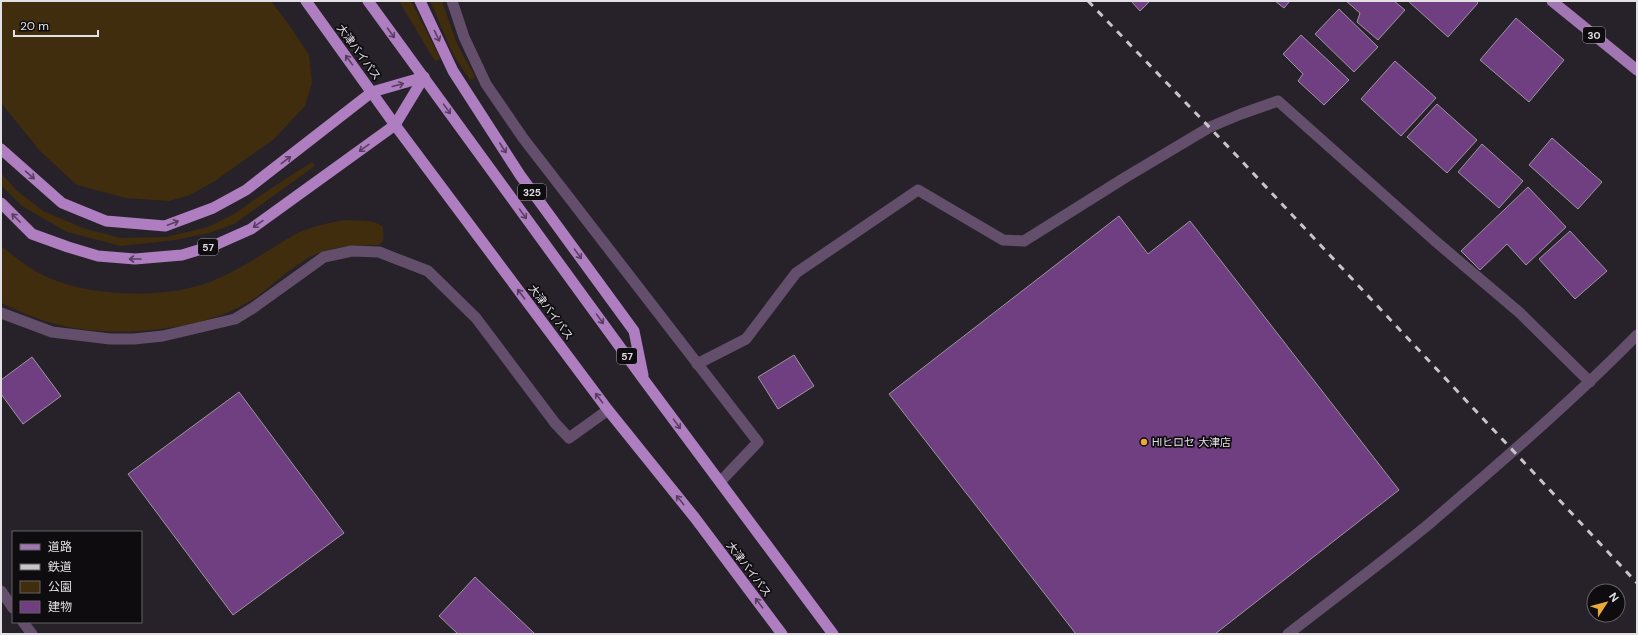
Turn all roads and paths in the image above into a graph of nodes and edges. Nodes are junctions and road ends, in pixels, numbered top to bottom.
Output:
1 (306, 1) edge
2 (368, 1) edge
3 (420, 1) edge
4 (452, 1) edge
5 (1552, 1) edge
6 (1637, 70) edge
7 (424, 77) junction
8 (372, 92) junction
9 (395, 125) junction
10 (1, 149) edge
11 (1, 203) edge
12 (1, 313) edge
13 (1637, 335) edge
14 (697, 364) junction
15 (644, 380) junction
16 (1590, 382) junction
17 (608, 410) junction
18 (720, 482) junction
19 (1, 591) edge
20 (12, 607) edge
21 (24, 623) edge
22 (32, 634) edge
23 (782, 634) edge
24 (833, 634) edge
25 (1288, 634) edge

8 -> 1 highway, 大津バイパス
2 -> 7 highway, 57
3 -> 15 highway, 325
4 - 14 street
5 - 6 main road, 30
8 -> 7 highway
7 - 9 highway, 57
7 -> 15 highway, 57
8 - 9 highway, 大津バイパス
10 -> 8 highway
9 -> 11 highway, 57
17 -> 9 highway, 大津バイパス
12 - 17 street
13 - 16 street
14 - 16 street
14 - 18 street
15 -> 18 highway, 57
16 - 25 street
23 -> 17 highway, 大津バイパス
18 - 24 highway, 57
19 - 20 street
21 - 22 street

